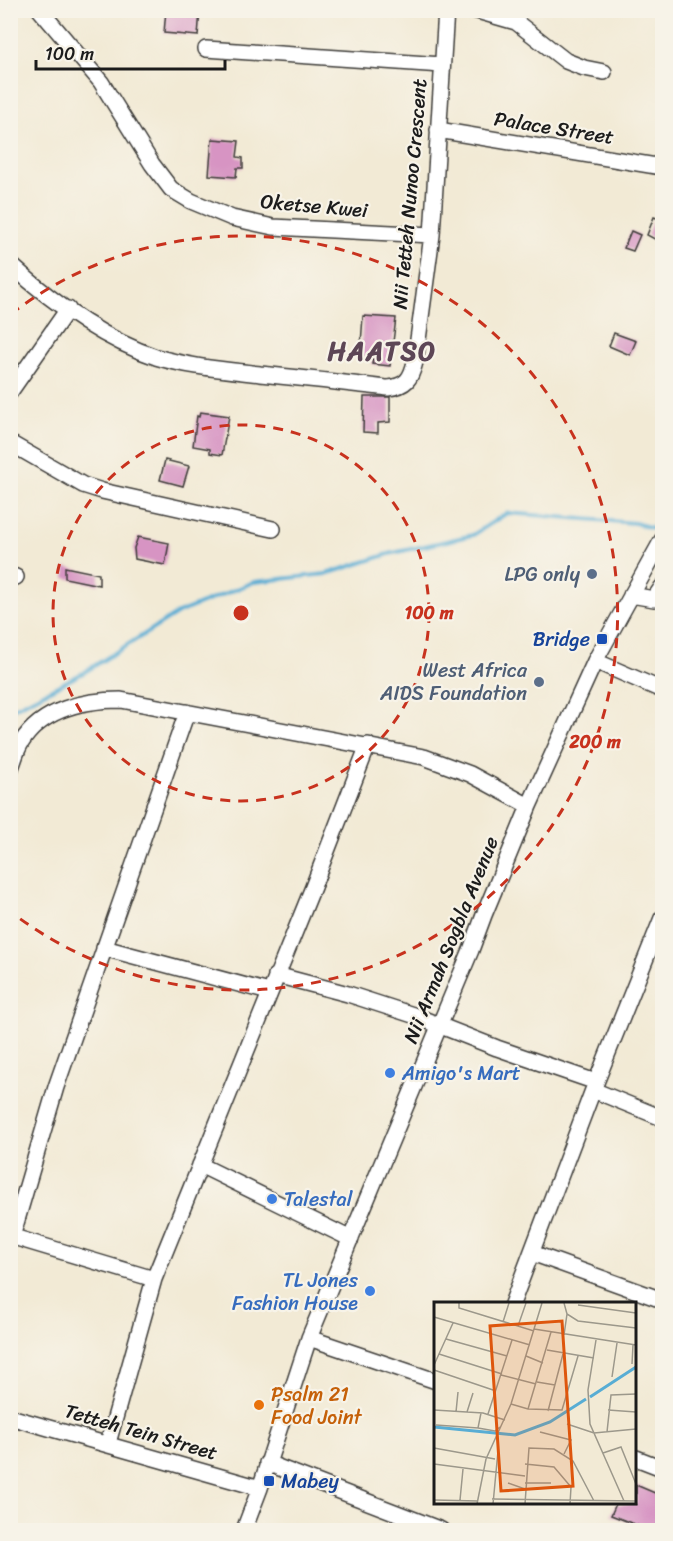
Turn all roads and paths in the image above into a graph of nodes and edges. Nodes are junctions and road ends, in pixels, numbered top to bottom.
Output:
1 (40, 10) edge
2 (446, 10) edge
3 (474, 10) edge
4 (206, 49) dead end
5 (442, 65) junction
6 (604, 72) dead end
7 (438, 130) junction
8 (663, 168) edge
9 (432, 235) junction
10 (10, 264) edge
11 (68, 309) junction
12 (10, 392) edge
13 (10, 443) edge
14 (273, 528) dead end
15 (661, 542) edge
16 (663, 587) edge
17 (632, 595) junction
18 (596, 661) junction
19 (663, 690) edge
20 (186, 712) junction
21 (368, 745) junction
22 (10, 770) edge
23 (529, 806) junction
24 (663, 918) edge
25 (659, 934) edge
26 (104, 948) junction
27 (276, 975) junction
28 (269, 992) junction
29 (439, 1026) junction
30 (594, 1086) junction
31 (663, 1118) edge
32 (200, 1165) junction
33 (11, 1237) edge
34 (351, 1239) junction
35 (532, 1253) junction
36 (154, 1279) junction
37 (663, 1300) edge
38 (513, 1302) edge
39 (309, 1338) junction
40 (434, 1381) edge
41 (10, 1417) edge
42 (108, 1443) junction
43 (637, 1458) edge
44 (267, 1463) junction
45 (663, 1468) edge
46 (260, 1488) junction
47 (406, 1524) edge
48 (243, 1530) edge
49 (441, 1530) edge

1 - 9 street, Oketse Kwei
2 - 5 street, Nii Tetteh Nunoo Crescent
3 - 6 street
4 - 5 street
5 - 7 street, Nii Tetteh Nunoo Crescent
7 - 8 street, Palace Street
7 - 9 street, Nii Tetteh Nunoo Crescent
9 - 11 street, Nii Tetteh Nunoo Crescent
10 - 11 street, Nii Tetteh Nunoo Crescent
11 - 12 street
13 - 14 street
15 - 17 street, Nii Armah Sogbla Avenue
16 - 17 street
17 - 18 street, Nii Armah Sogbla Avenue
18 - 19 street
18 - 23 street, Nii Armah Sogbla Avenue
20 - 21 street
20 - 22 street
20 - 26 street
21 - 23 street
21 - 27 street
23 - 29 street, Nii Armah Sogbla Avenue
24 - 25 street
25 - 30 street
26 - 28 street
26 - 33 street
27 - 28 street
27 - 29 street
28 - 32 street
29 - 30 street
29 - 34 street, Nii Armah Sogbla Avenue
30 - 31 street
30 - 35 street
32 - 34 street
32 - 36 street
33 - 36 street
34 - 39 street, Nii Armah Sogbla Avenue
35 - 37 street
35 - 38 street
36 - 42 street
39 - 40 street
39 - 44 street, Nii Armah Sogbla Avenue
41 - 42 street, Tetteh Tein Street
42 - 46 street, Tetteh Tein Street
43 - 45 street
44 - 46 street, Nii Armah Sogbla Avenue
44 - 47 street
46 - 48 street, Nii Armah Sogbla Avenue
47 - 49 street

